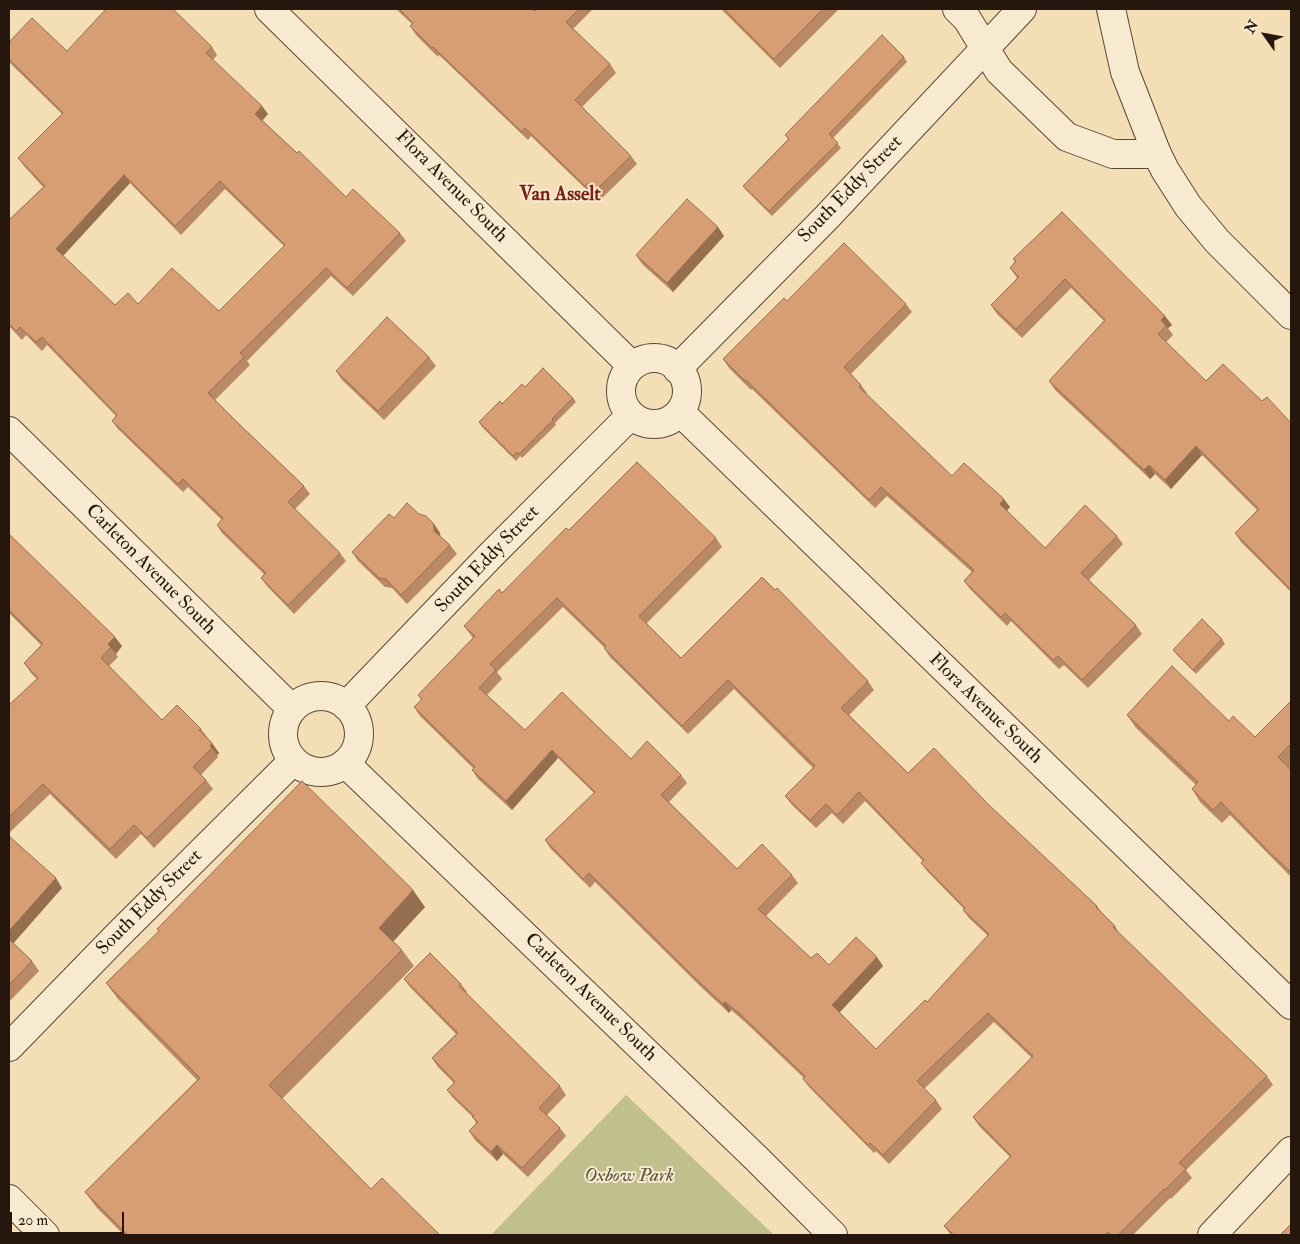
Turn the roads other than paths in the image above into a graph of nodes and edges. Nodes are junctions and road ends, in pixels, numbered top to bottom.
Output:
1 (269, 9) edge
2 (957, 9) edge
3 (1022, 9) edge
4 (1111, 9) edge
5 (985, 48) junction
6 (1157, 154) junction
7 (1291, 315) edge
8 (632, 366) junction
9 (677, 369) junction
10 (680, 412) junction
11 (631, 415) junction
12 (9, 431) edge
13 (346, 706) junction
14 (292, 709) junction
15 (293, 761) junction
16 (345, 763) junction
17 (1291, 1005) edge
18 (9, 1047) edge
19 (1291, 1151) edge
20 (9, 1199) edge
21 (45, 1235) edge
22 (833, 1235) edge
23 (1212, 1235) edge

1 - 8 street, Flora Avenue South
2 - 5 street
3 - 5 street, South Eddy Street
4 - 6 street
5 - 6 street
5 - 9 street, South Eddy Street
6 - 7 street
8 - 9 street
8 - 11 street
9 - 10 street
10 - 11 street
10 - 17 street, Flora Avenue South
11 - 13 street, South Eddy Street
12 - 14 street, Carleton Avenue South
13 - 14 street
13 - 16 street
14 - 15 street
15 - 16 street
15 - 18 street, South Eddy Street
16 - 22 street, Carleton Avenue South
19 - 23 street
20 - 21 street

